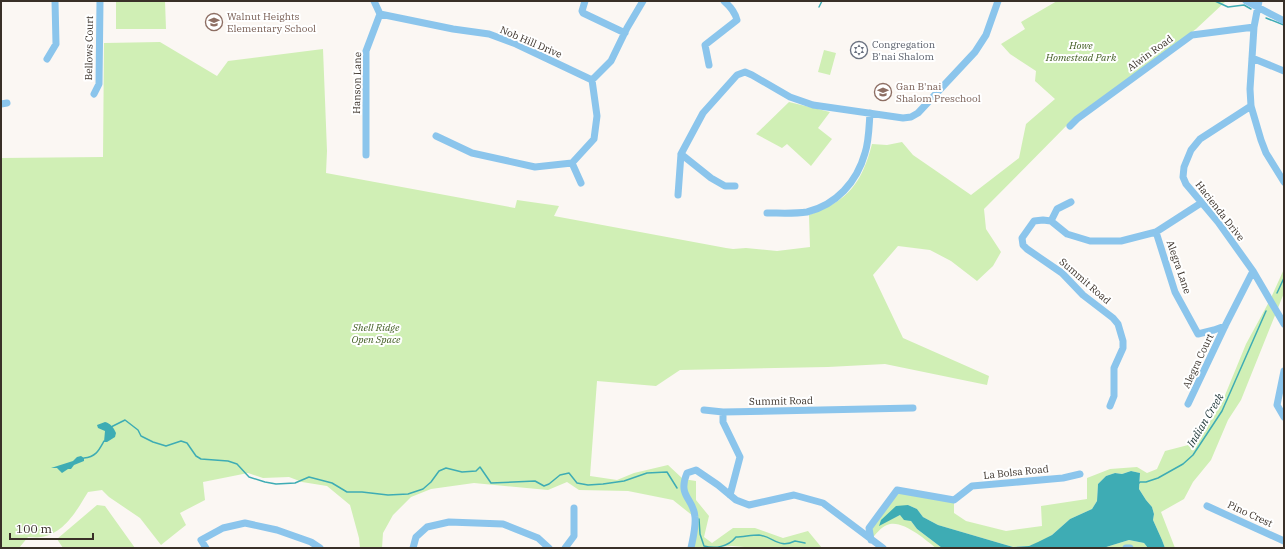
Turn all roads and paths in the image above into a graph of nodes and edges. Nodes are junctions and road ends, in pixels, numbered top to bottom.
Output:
1 (55, 1) edge
2 (100, 1) edge
3 (374, 1) edge
4 (585, 1) edge
5 (643, 1) edge
6 (724, 1) edge
7 (998, 1) edge
8 (1246, 1) edge
9 (1259, 4) edge
10 (380, 14) junction
11 (1284, 21) edge
12 (1254, 27) junction
13 (625, 33) junction
14 (1252, 58) junction
15 (47, 59) dead end
16 (709, 65) dead end
17 (1284, 71) edge
18 (592, 80) junction
19 (94, 94) dead end
20 (1251, 106) junction
21 (870, 113) junction
22 (1070, 126) dead end
23 (436, 136) dead end
24 (681, 154) junction
25 (366, 155) dead end
26 (572, 163) junction
27 (1284, 182) edge
28 (582, 183) dead end
29 (735, 186) dead end
30 (678, 195) dead end
31 (1071, 202) dead end
32 (1201, 203) junction
33 (767, 213) dead end
34 (1051, 221) junction
35 (1156, 232) junction
36 (1253, 271) junction
37 (1284, 324) edge
38 (1225, 326) junction
39 (1284, 371) edge
40 (1188, 404) dead end
41 (1110, 406) dead end
42 (913, 408) dead end
43 (704, 410) dead end
44 (723, 412) junction
45 (1284, 417) edge
46 (1080, 474) dead end
47 (730, 495) junction
48 (1207, 506) dead end
49 (574, 508) dead end
50 (871, 540) junction
51 (1284, 541) edge
52 (206, 548) edge
53 (320, 548) edge
54 (413, 548) edge
55 (549, 548) edge
56 (565, 548) edge
57 (691, 548) edge
58 (883, 548) edge
59 (1126, 548) edge
60 (1130, 548) edge

1 - 15 street
2 - 19 street, Bellows Court
3 - 10 street
4 - 13 street
5 - 13 street
6 - 16 street
7 - 21 street
8 - 9 street
9 - 11 street
9 - 12 street
10 - 18 street, Nob Hill Drive
10 - 25 street, Hanson Lane
12 - 14 street
12 - 22 street, Alwin Road
13 - 18 street
14 - 17 street
14 - 20 street
18 - 26 street
20 - 27 street
20 - 32 street, Hacienda Drive
21 - 24 street
21 - 33 street
23 - 26 street
24 - 29 street
24 - 30 street
26 - 28 street
31 - 34 street
32 - 35 street
32 - 36 street, Hacienda Drive
34 - 35 street
34 - 41 street, Summit Road
35 - 38 street, Alegra Lane
36 - 37 street, Hacienda Drive
36 - 38 street
38 - 40 street, Alegra Court
39 - 45 street
42 - 44 street, Summit Road
43 - 44 street, Summit Road
44 - 47 street
46 - 50 street, La Bolsa Road
47 - 50 street
47 - 57 street
48 - 51 street, Pino Crest
49 - 56 street
50 - 58 street
52 - 53 street
54 - 55 street
59 - 60 street

